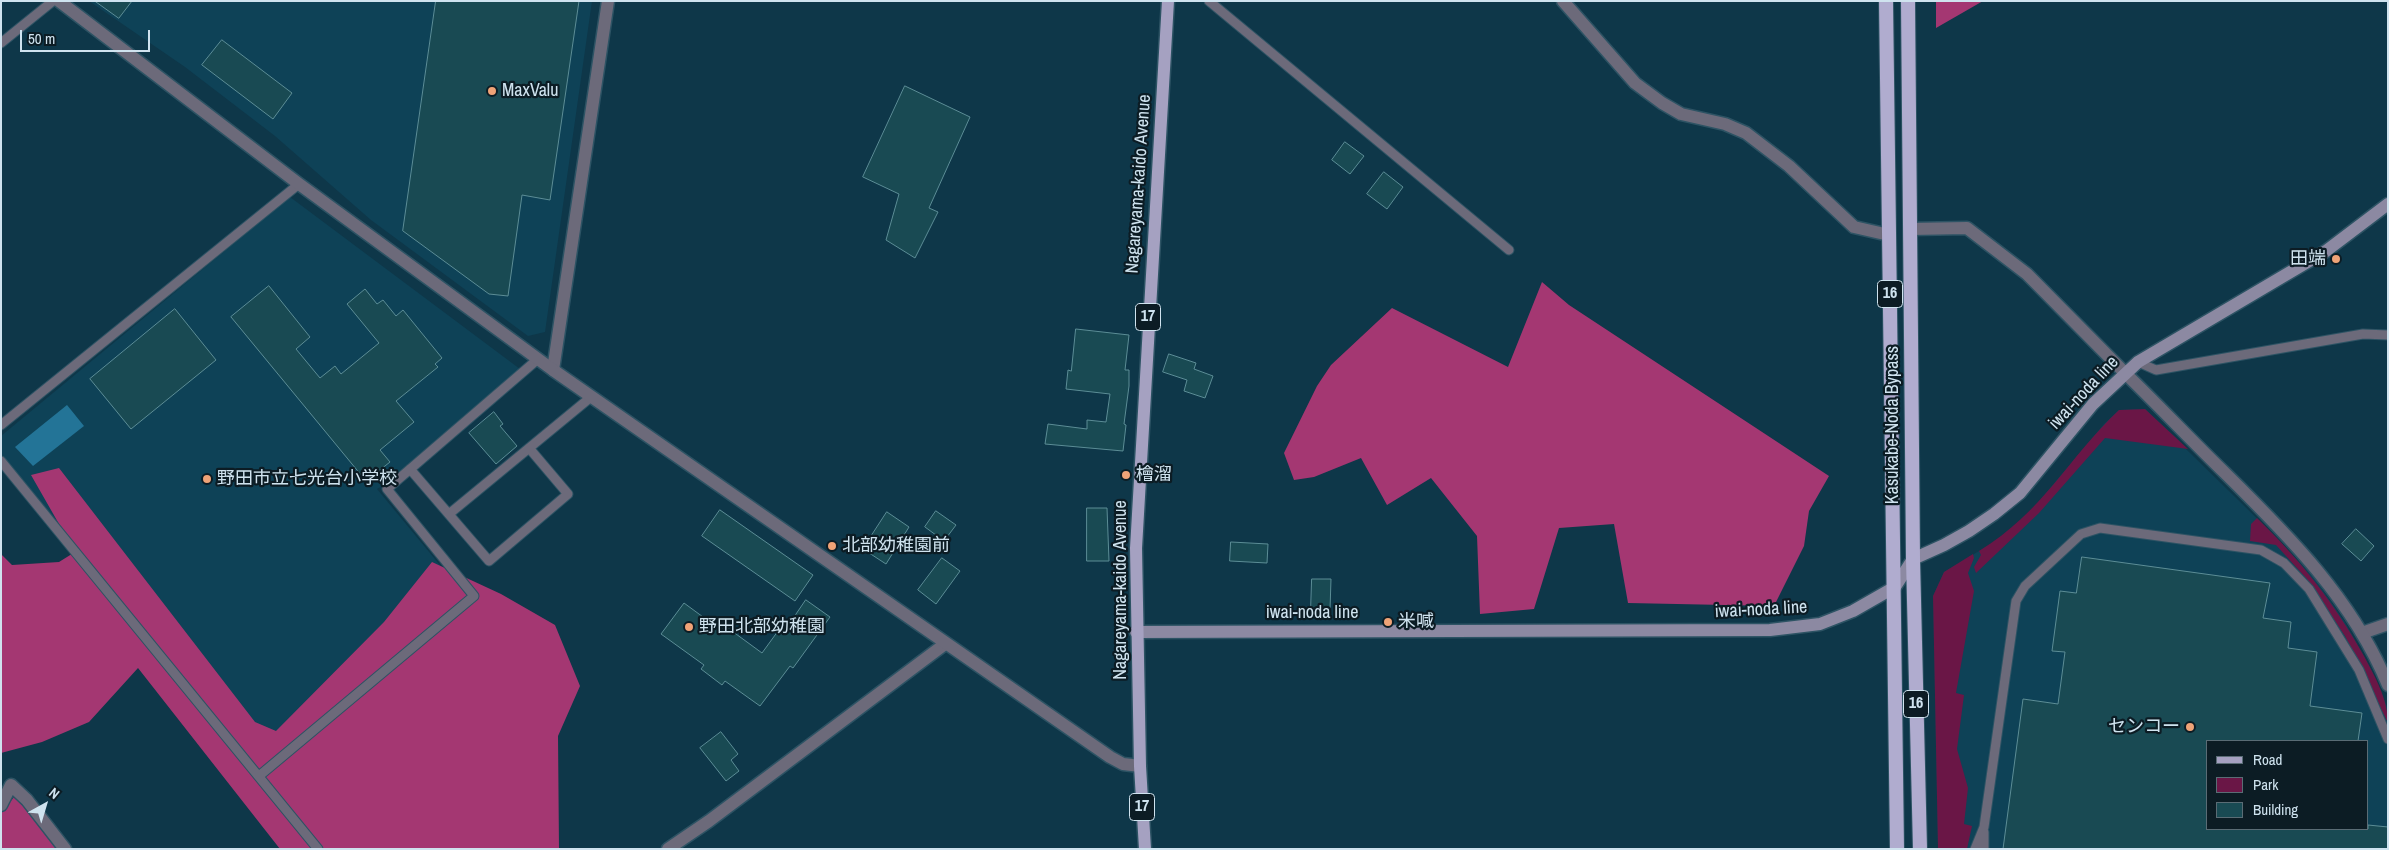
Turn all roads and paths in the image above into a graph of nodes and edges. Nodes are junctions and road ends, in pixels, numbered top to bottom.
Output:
1 (53, 1) edge
2 (59, 1) edge
3 (608, 1) edge
4 (1168, 1) edge
5 (1209, 1) edge
6 (1563, 1) edge
7 (1886, 1) edge
8 (1908, 1) edge
9 (1, 43) edge
10 (300, 184) junction
11 (2388, 204) edge
12 (1910, 229) junction
13 (1889, 235) junction
14 (1510, 250) dead end
15 (2388, 334) edge
16 (538, 360) junction
17 (2138, 362) junction
18 (553, 370) junction
19 (2125, 373) junction
20 (591, 397) junction
21 (1, 425) edge
22 (529, 448) junction
23 (1, 461) edge
24 (410, 469) junction
25 (449, 514) junction
26 (1913, 558) junction
27 (1895, 587) junction
28 (2388, 624) edge
29 (1136, 632) junction
30 (2362, 633) junction
31 (945, 644) junction
32 (2388, 685) edge
33 (2388, 739) edge
34 (1140, 766) junction
35 (259, 776) junction
36 (1, 805) edge
37 (1984, 827) junction
38 (65, 849) edge
39 (318, 849) edge
40 (668, 849) edge
41 (1145, 849) edge
42 (1898, 849) edge
43 (1920, 849) edge
44 (1974, 849) edge
45 (1984, 849) edge

1 - 9 lane
2 - 10 street
3 - 18 street
4 - 29 main road, Nagareyama-kaido Avenue / 17
5 - 14 lane
6 - 13 street
7 - 13 highway, Kasukabe-Noda Bypass / 16
8 - 12 highway, Kasukabe-Noda Bypass / 16
10 - 16 street
10 - 21 lane
11 - 17 main road, iwai-noda line
12 - 19 street
12 - 26 highway, Kasukabe-Noda Bypass / 16
13 - 27 highway, Kasukabe-Noda Bypass / 16
15 - 17 lane
16 - 18 street
16 - 24 lane
17 - 19 main road, iwai-noda line
18 - 20 street
19 - 26 main road, iwai-noda line
19 - 30 street
20 - 22 lane
20 - 31 street
22 - 25 lane
22 - 25 lane
23 - 35 lane
24 - 25 lane
24 - 35 lane
26 - 27 main road, iwai-noda line
26 - 43 highway, Kasukabe-Noda Bypass / 16
27 - 29 main road, iwai-noda line
27 - 42 highway, Kasukabe-Noda Bypass / 16
28 - 30 street
29 - 34 main road, Nagareyama-kaido Avenue / 17
30 - 32 street
31 - 34 street
31 - 40 street
33 - 37 lane
34 - 41 main road, Nagareyama-kaido Avenue / 17
35 - 39 lane
36 - 38 street
37 - 44 lane
37 - 45 lane

